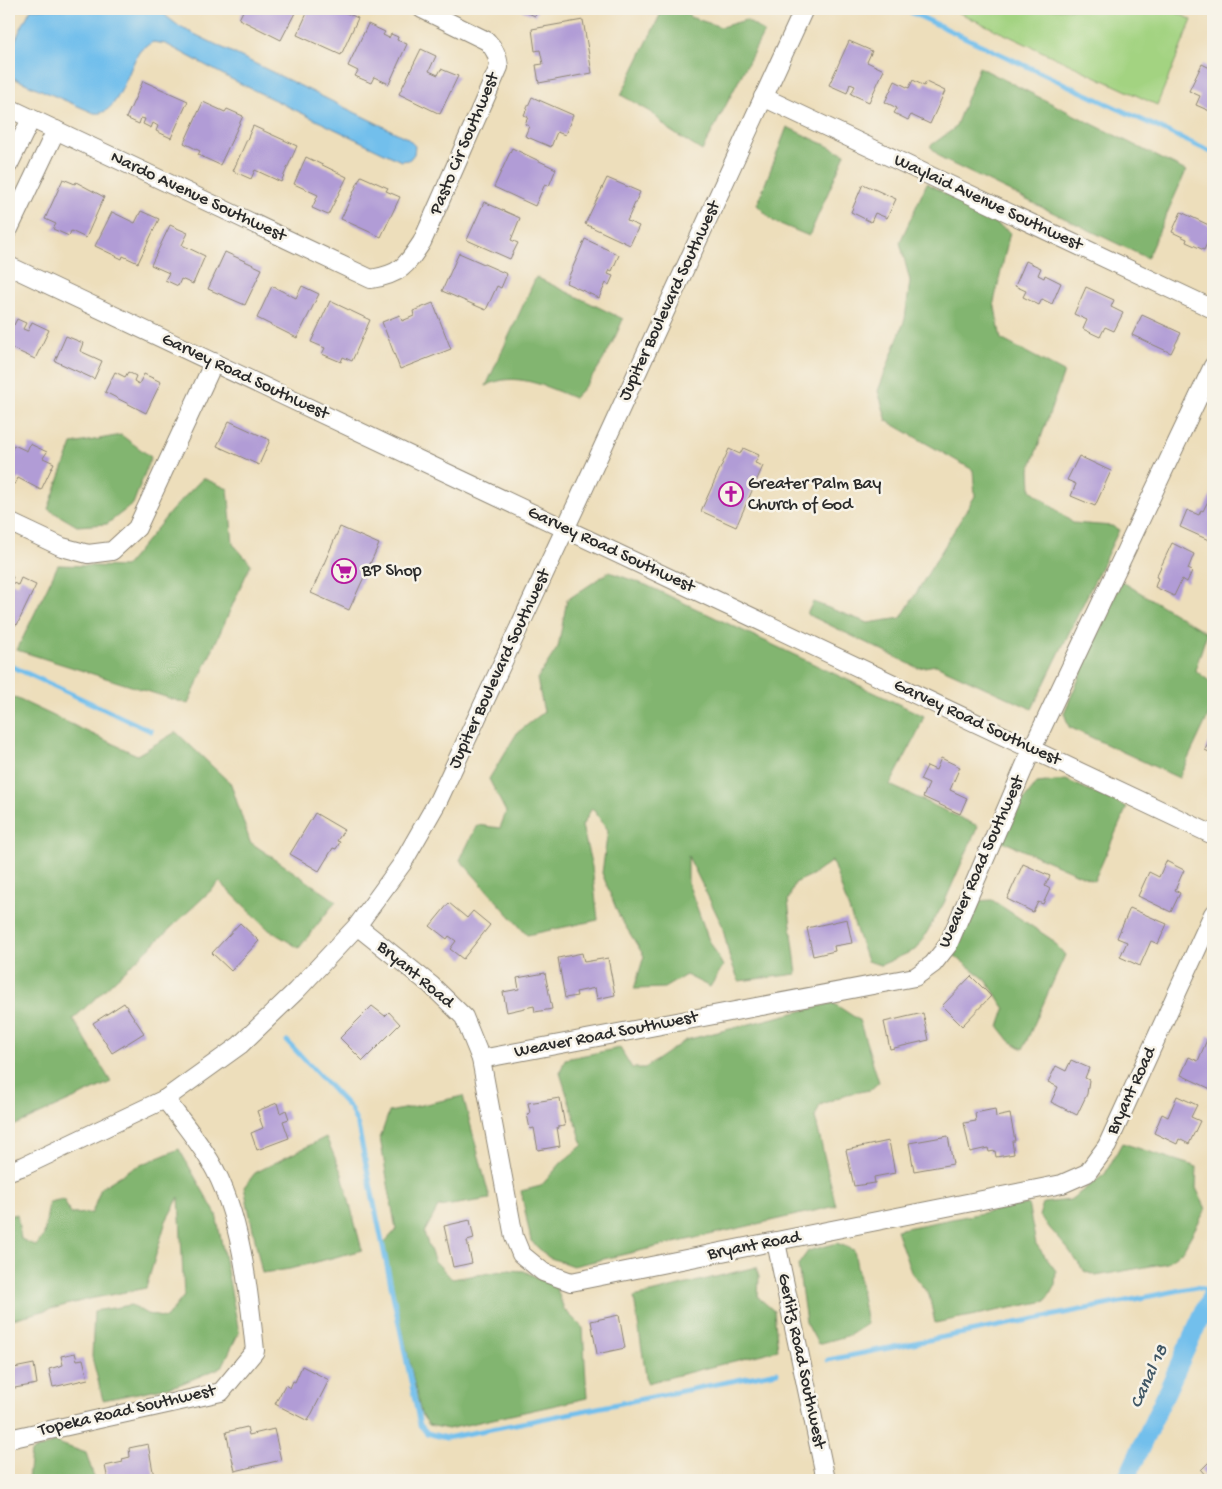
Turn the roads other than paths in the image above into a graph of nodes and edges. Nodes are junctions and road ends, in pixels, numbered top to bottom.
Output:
1 (422, 9) edge
2 (804, 9) edge
3 (763, 97) junction
4 (9, 108) edge
5 (31, 118) junction
6 (56, 130) junction
7 (9, 164) edge
8 (9, 229) edge
9 (9, 266) edge
10 (388, 276) joint
11 (1213, 309) edge
12 (214, 362) junction
13 (1213, 366) edge
14 (9, 522) edge
15 (566, 528) junction
16 (1032, 749) junction
17 (1213, 835) edge
18 (1213, 914) edge
19 (357, 926) junction
20 (481, 1059) junction
21 (165, 1099) junction
22 (9, 1171) edge
23 (776, 1242) junction
24 (9, 1439) edge
25 (826, 1480) edge

1 - 10 street, Pasto Cir Southwest
2 - 3 street, Jupiter Boulevard Southwest
3 - 11 street, Waylaid Avenue Southwest
3 - 15 street, Jupiter Boulevard Southwest
4 - 5 street, Nardo Avenue Southwest
5 - 6 street, Nardo Avenue Southwest
5 - 7 street
6 - 8 street
6 - 10 street, Nardo Avenue Southwest
9 - 12 street, Garvey Road Southwest
12 - 14 street
12 - 15 street, Garvey Road Southwest
13 - 16 street, Weaver Road Southwest
15 - 16 street, Garvey Road Southwest
15 - 19 street, Jupiter Boulevard Southwest
16 - 17 street, Garvey Road Southwest
16 - 20 street, Weaver Road Southwest
18 - 23 street, Bryant Road
19 - 20 street, Bryant Road
19 - 21 street, Jupiter Boulevard Southwest
20 - 23 street, Bryant Road
21 - 22 street, Jupiter Boulevard Southwest
21 - 24 street, Topeka Road Southwest
23 - 25 street, Gerlitz Road Southwest

